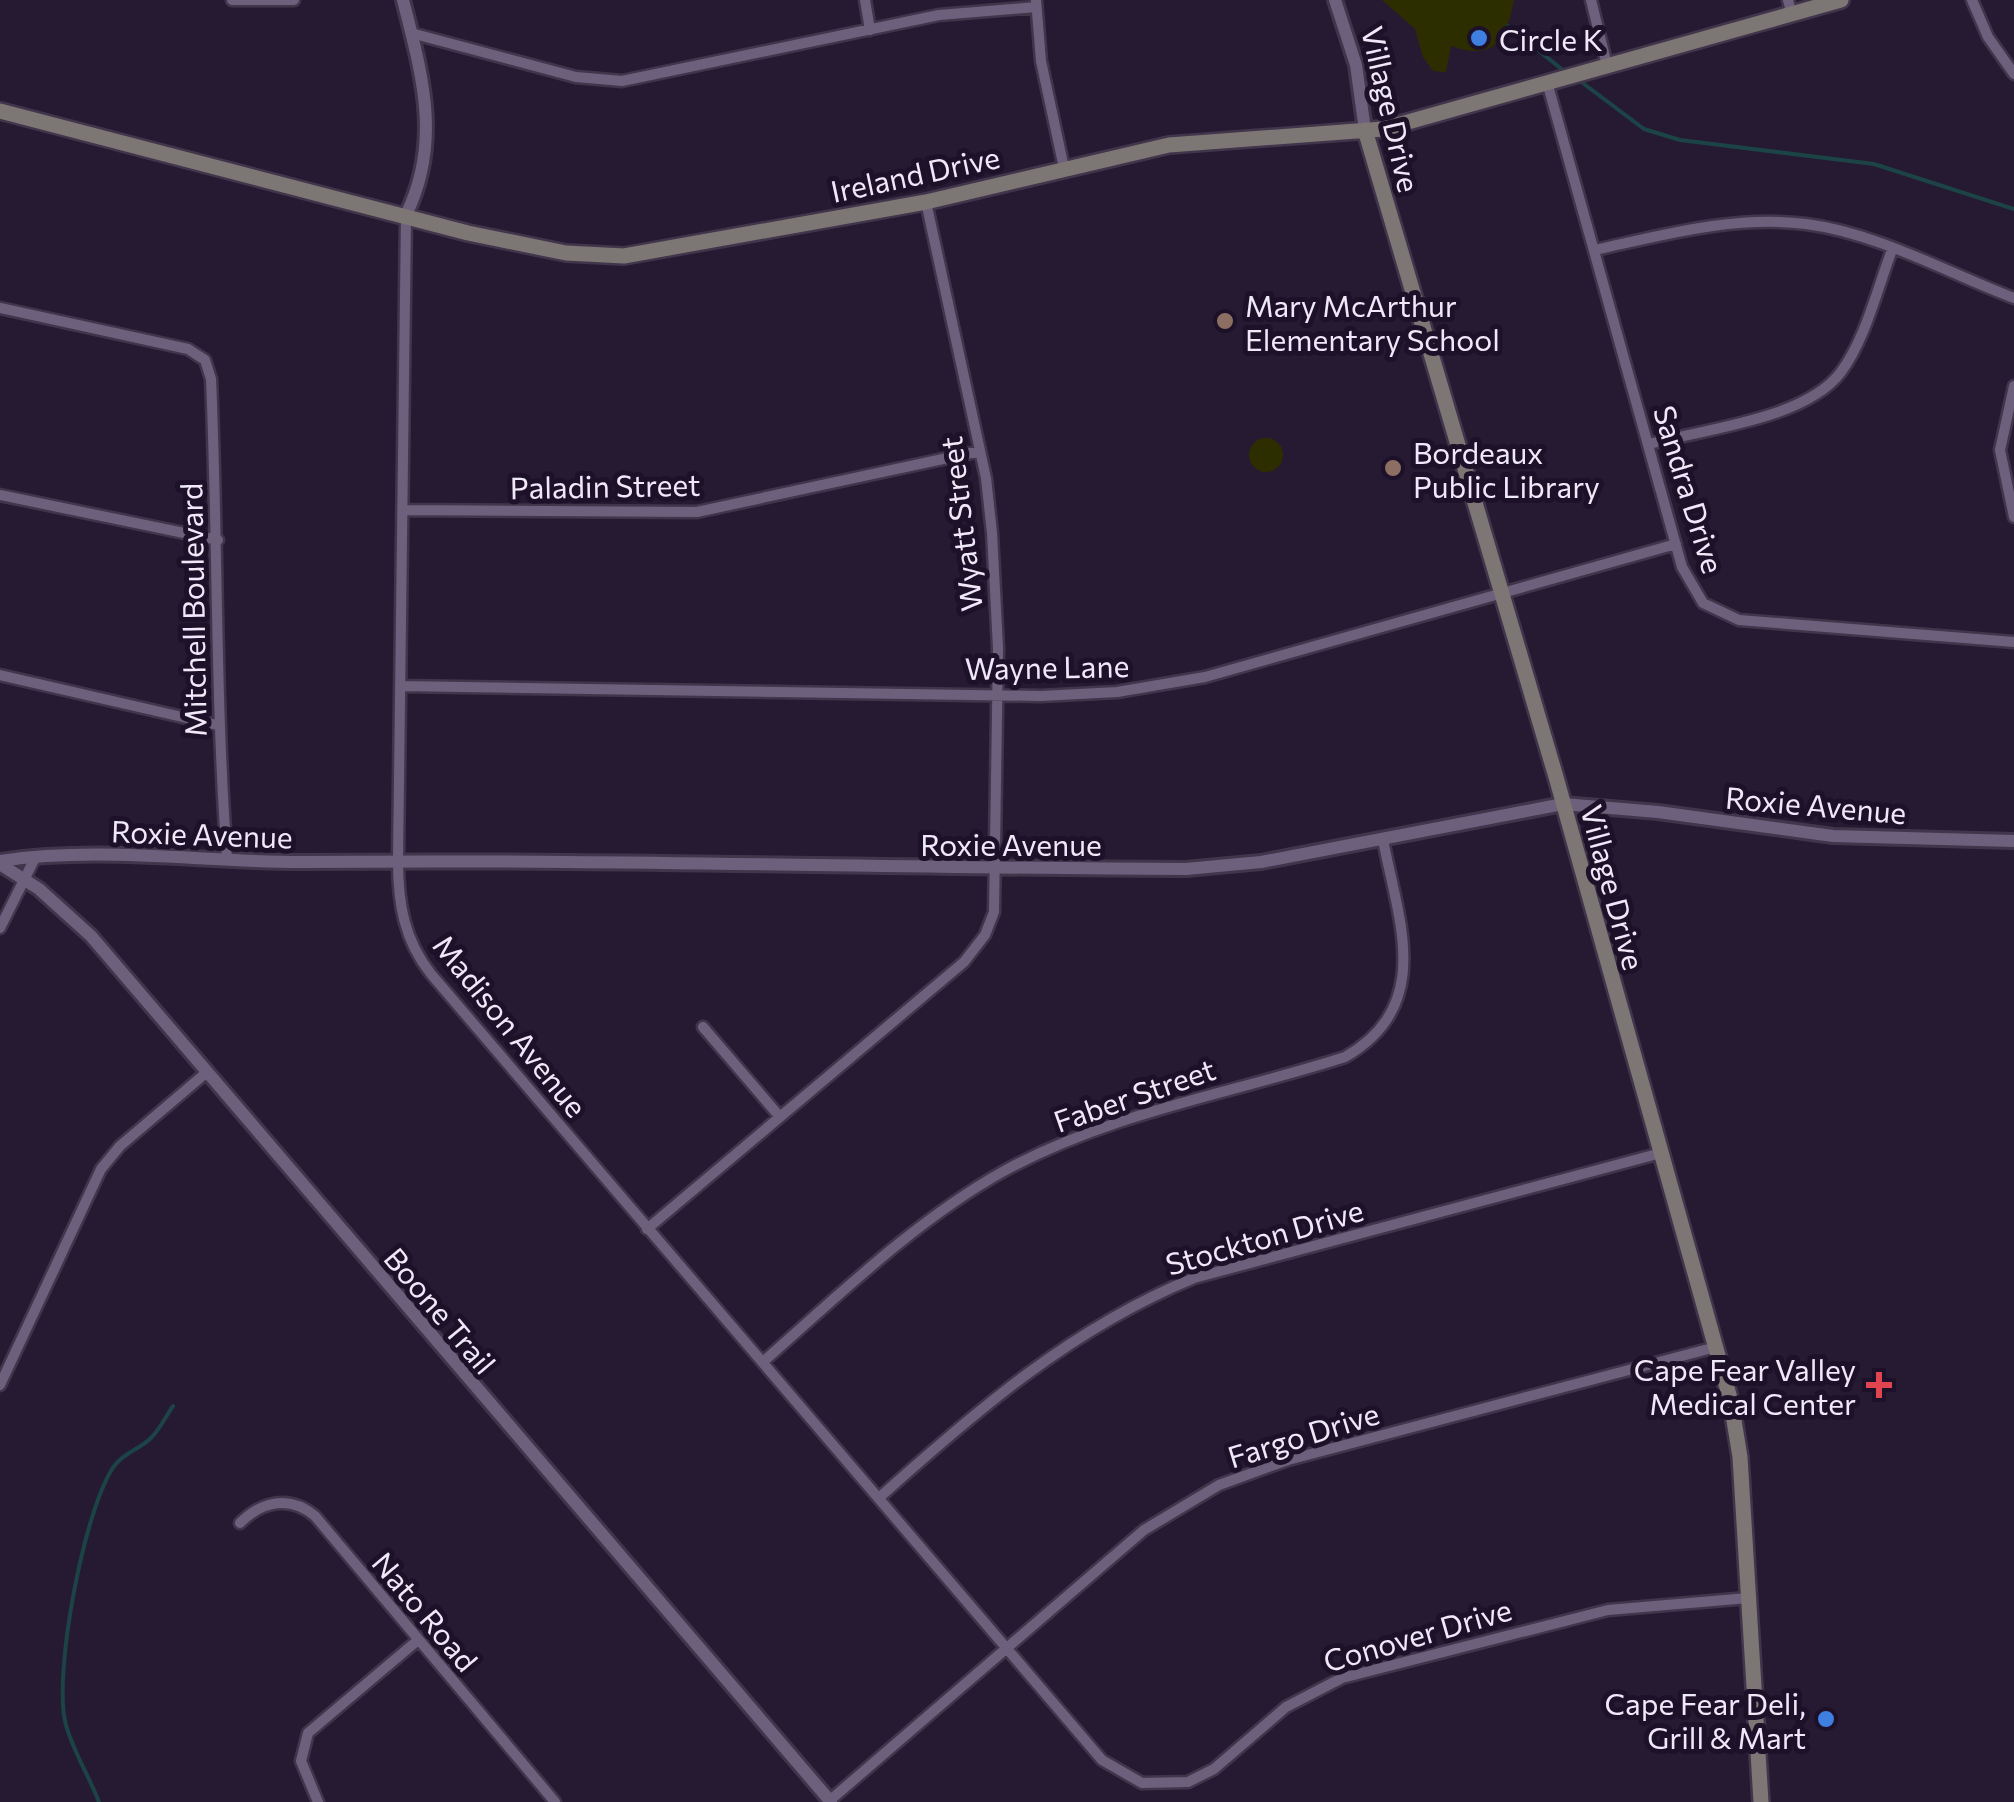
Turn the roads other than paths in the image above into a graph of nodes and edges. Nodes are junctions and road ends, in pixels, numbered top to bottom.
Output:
1 (232, 0) edge
2 (294, 0) edge
3 (402, 0) edge
4 (865, 0) edge
5 (1336, 0) edge
6 (1591, 0) edge
7 (1841, 0) edge
8 (1972, 0) edge
9 (1036, 4) edge
10 (1790, 7) edge
11 (870, 30) junction
12 (411, 34) junction
13 (1607, 65) junction
14 (2014, 74) edge
15 (1547, 82) junction
16 (0, 111) edge
17 (1364, 130) junction
18 (1064, 168) junction
19 (926, 202) junction
20 (406, 215) junction
21 (1594, 250) junction
22 (1892, 250) junction
23 (2014, 298) edge
24 (0, 308) edge
25 (2014, 386) edge
26 (1650, 444) junction
27 (980, 451) junction
28 (0, 495) edge
29 (403, 510) junction
30 (2014, 517) edge
31 (218, 540) junction
32 (1676, 544) junction
33 (1502, 594) junction
34 (2014, 642) edge
35 (0, 676) edge
36 (400, 686) junction
37 (997, 693) junction
38 (217, 725) junction
39 (1563, 804) junction
40 (1383, 840) junction
41 (2014, 841) edge
42 (36, 856) junction
43 (227, 859) junction
44 (398, 860) junction
45 (0, 863) edge
46 (996, 868) junction
47 (24, 879) junction
48 (0, 928) edge
49 (703, 1028) dead end
50 (208, 1072) junction
51 (780, 1117) junction
52 (1661, 1153) junction
53 (648, 1228) junction
54 (1716, 1347) junction
55 (764, 1361) junction
56 (0, 1385) edge
57 (880, 1497) junction
58 (240, 1523) dead end
59 (1748, 1598) junction
60 (418, 1640) junction
61 (1008, 1648) junction
62 (318, 1802) edge
63 (555, 1802) edge
64 (829, 1802) edge
65 (1761, 1802) edge

1 - 2 street
3 - 12 street
4 - 11 street
5 - 17 street, Village Drive
6 - 13 street
7 - 10 main road, Ireland Drive
8 - 14 street
9 - 11 street
9 - 18 street
10 - 13 main road, Ireland Drive
11 - 12 street
12 - 20 street
13 - 15 main road, Ireland Drive
15 - 17 main road, Ireland Drive
15 - 21 street, Sandra Drive
16 - 20 main road, Ireland Drive
17 - 18 main road, Ireland Drive
17 - 33 main road, Village Drive
18 - 19 main road, Ireland Drive
19 - 20 main road, Ireland Drive
19 - 27 street, Wyatt Street
20 - 29 street, Madison Avenue
21 - 22 street
21 - 26 street, Sandra Drive
22 - 23 street
22 - 26 street
24 - 31 street, Mitchell Boulevard
25 - 30 street
26 - 32 street, Sandra Drive
27 - 29 street, Paladin Street
27 - 37 street, Wyatt Street
28 - 31 street
29 - 36 street, Madison Avenue
31 - 38 street, Mitchell Boulevard
32 - 33 street, Wayne Lane
32 - 34 street, Sandra Drive
33 - 37 street, Wayne Lane
33 - 39 main road, Village Drive
35 - 38 street
36 - 37 street, Wayne Lane
36 - 44 street, Madison Avenue
37 - 46 street, Wyatt Street
38 - 43 street, Mitchell Boulevard
39 - 40 street, Roxie Avenue
39 - 41 street, Roxie Avenue
39 - 52 main road, Village Drive
40 - 46 street, Roxie Avenue
40 - 55 street, Faber Street
42 - 43 street, Roxie Avenue
42 - 45 street, Roxie Avenue
42 - 47 street
43 - 44 street, Roxie Avenue
44 - 46 street, Roxie Avenue
44 - 53 street, Madison Avenue
45 - 47 street, Boone Trail
46 - 51 street, Wyatt Street
47 - 48 street
47 - 50 street, Boone Trail
49 - 51 street
50 - 56 street
50 - 64 street, Boone Trail
51 - 53 street, Wyatt Street
52 - 54 main road, Village Drive
52 - 57 street, Stockton Drive
53 - 55 street, Madison Avenue
54 - 59 main road, Village Drive
54 - 61 street, Fargo Drive
55 - 57 street, Madison Avenue
57 - 61 street, Madison Avenue
58 - 60 street, Nato Road
59 - 61 street, Conover Drive
59 - 65 main road, Village Drive
60 - 62 street
60 - 63 street, Nato Road
61 - 64 street, Fargo Drive

